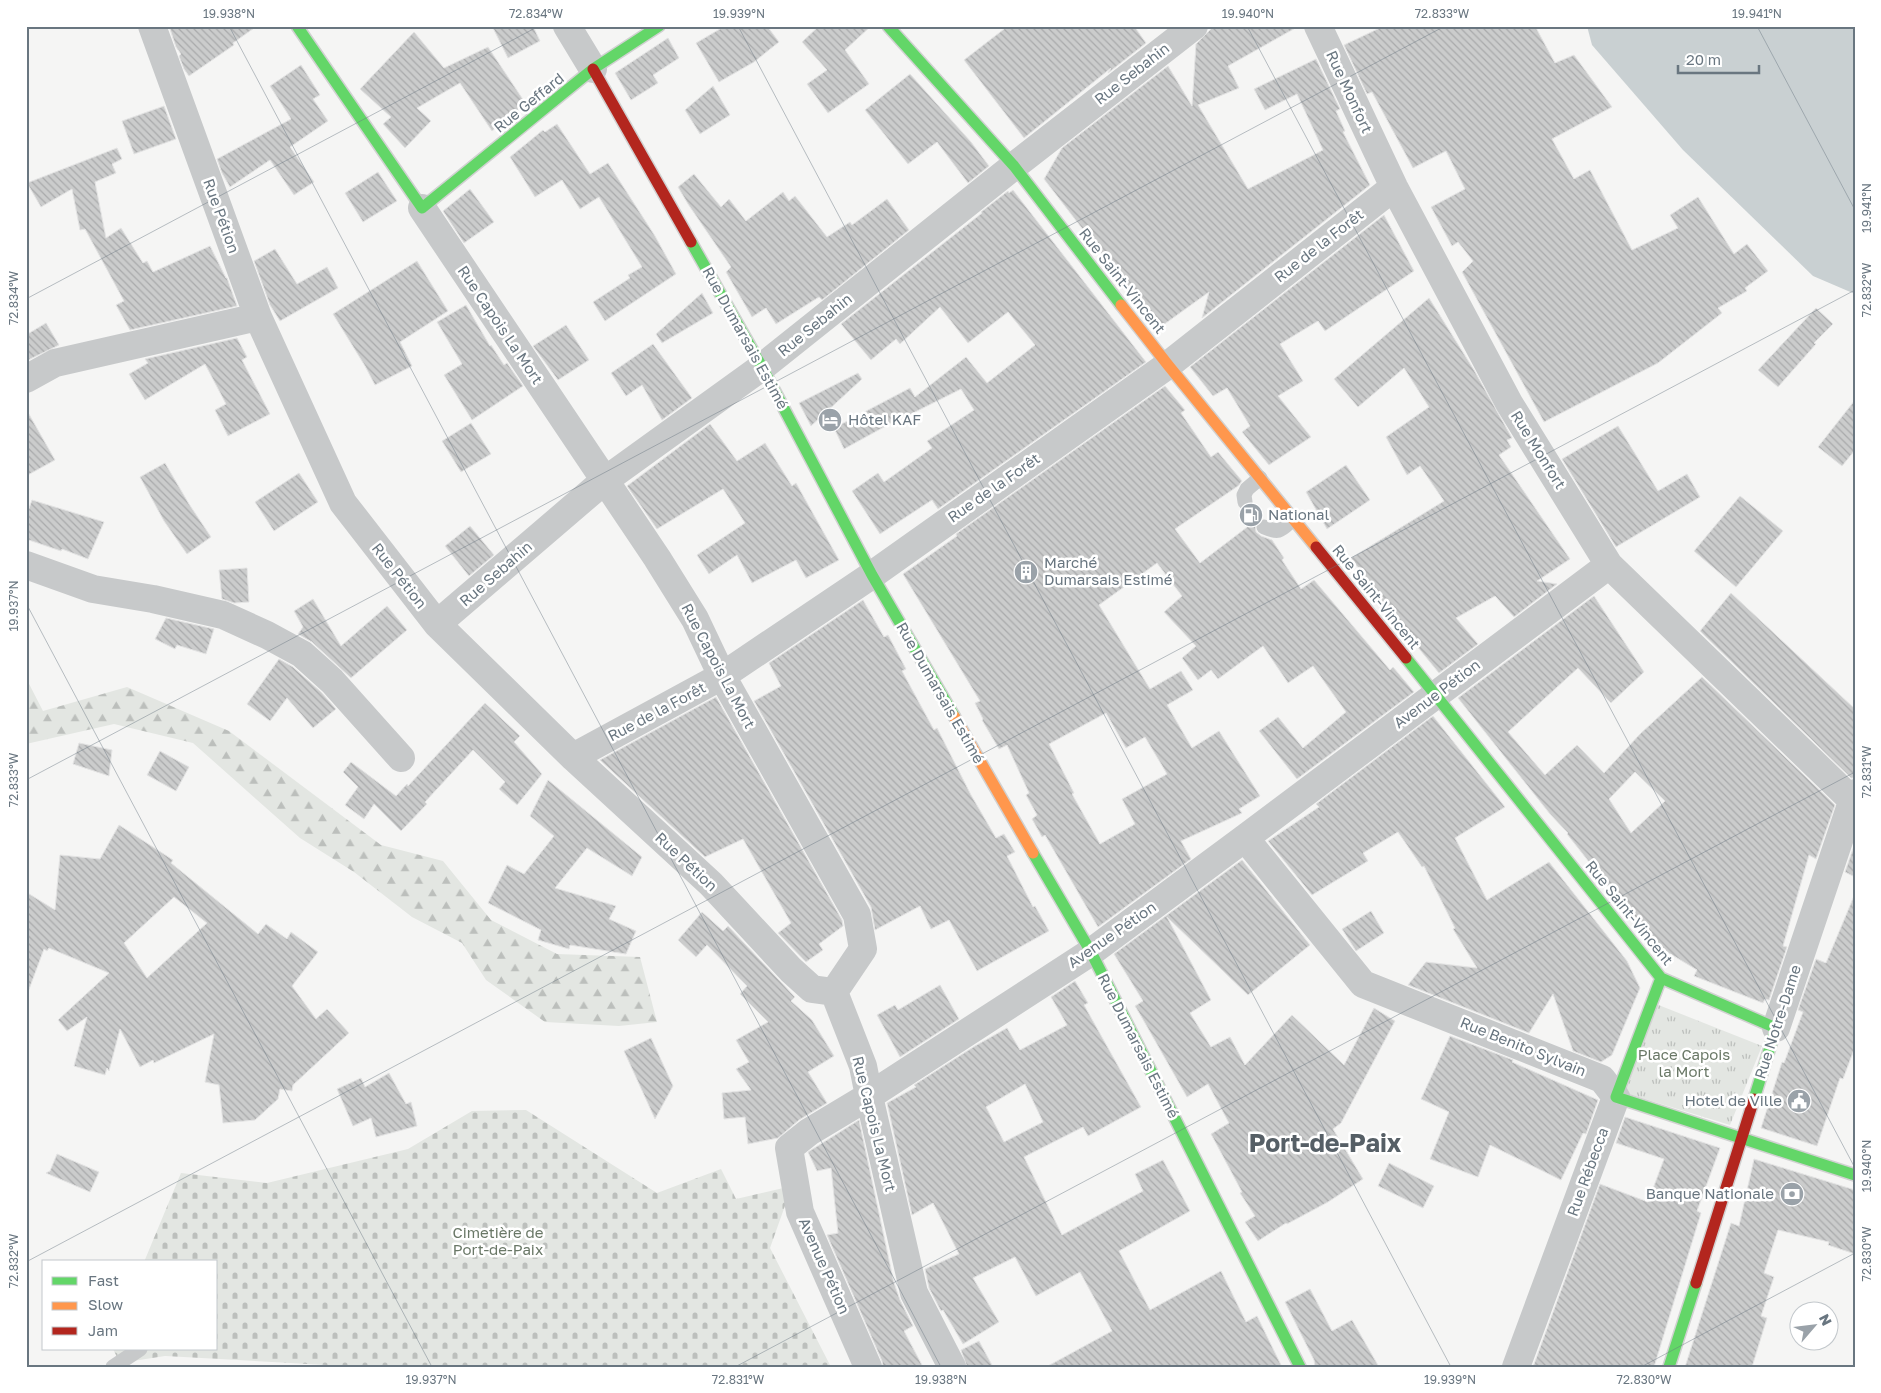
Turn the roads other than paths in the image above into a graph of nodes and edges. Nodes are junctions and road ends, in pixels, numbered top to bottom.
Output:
1 (152, 26) edge
2 (297, 26) edge
3 (567, 26) edge
4 (659, 26) edge
5 (888, 26) edge
6 (1194, 26) edge
7 (1318, 26) edge
8 (593, 69) junction
9 (1014, 166) junction
10 (1394, 187) junction
11 (422, 208) junction
12 (258, 317) junction
13 (1168, 365) junction
14 (762, 367) junction
15 (26, 379) edge
16 (1260, 478) junction
17 (604, 481) junction
18 (1245, 502) dead end
19 (1293, 519) junction
20 (1264, 528) dead end
21 (26, 565) edge
22 (1609, 565) junction
23 (872, 575) junction
24 (437, 624) junction
25 (722, 676) junction
26 (1436, 695) junction
27 (573, 757) junction
28 (401, 758) dead end
29 (1853, 799) edge
30 (1245, 838) junction
31 (1091, 952) junction
32 (1661, 978) junction
33 (834, 992) junction
34 (1776, 1028) junction
35 (868, 1096) junction
36 (1616, 1097) junction
37 (1740, 1138) junction
38 (1855, 1174) edge
39 (138, 1350) edge
40 (113, 1367) edge
41 (868, 1367) edge
42 (952, 1367) edge
43 (1300, 1367) edge
44 (1516, 1367) edge
45 (1669, 1367) edge

1 - 12 street, Rue Pétion
2 - 11 main road, Rue Capois La Mort
3 - 8 street, Rue Dumarsais Estimé
4 - 8 main road, Rue Geffard
5 - 9 main road, Rue Saint-Vincent
6 - 9 street, Rue Sebahin
7 - 10 street, Rue Monfort
8 - 11 main road, Rue Geffard
8 - 14 main road, Rue Dumarsais Estimé
9 - 13 main road, Rue Saint-Vincent
9 - 14 street, Rue Sebahin
10 - 13 street, Rue de la Forêt
10 - 22 street, Rue Monfort
11 - 17 street, Rue Capois La Mort
12 - 15 street
12 - 24 street, Rue Pétion
13 - 16 main road, Rue Saint-Vincent
13 - 23 street, Rue de la Forêt
14 - 17 street, Rue Sebahin
14 - 23 main road, Rue Dumarsais Estimé
16 - 18 lane
16 - 19 main road, Rue Saint-Vincent
17 - 24 street, Rue Sebahin
17 - 25 street, Rue Capois La Mort
19 - 20 lane
19 - 26 main road, Rue Saint-Vincent
21 - 28 street
22 - 26 street, Avenue Pétion
22 - 29 street, Rue Monfort
23 - 25 street, Rue de la Forêt
23 - 31 main road, Rue Dumarsais Estimé
24 - 27 street, Rue Pétion
25 - 27 street, Rue de la Forêt
25 - 33 street, Rue Capois La Mort
26 - 30 street, Avenue Pétion
26 - 32 main road, Rue Saint-Vincent
27 - 33 street, Rue Pétion
29 - 34 street, Rue Notre-Dame
30 - 31 street, Avenue Pétion
30 - 36 street, Rue Benito Sylvain
31 - 35 street, Avenue Pétion
31 - 43 main road, Rue Dumarsais Estimé
32 - 34 main road, Rue Saint-Vincent
32 - 36 main road, Rue Rébecca
33 - 35 street, Rue Capois La Mort
34 - 37 main road, Rue Notre-Dame
35 - 41 street, Avenue Pétion
35 - 42 street, Rue Capois La Mort
36 - 37 main road
36 - 44 street, Rue Rébecca
37 - 38 main road
37 - 45 main road, Rue Notre-Dame
39 - 40 lane

